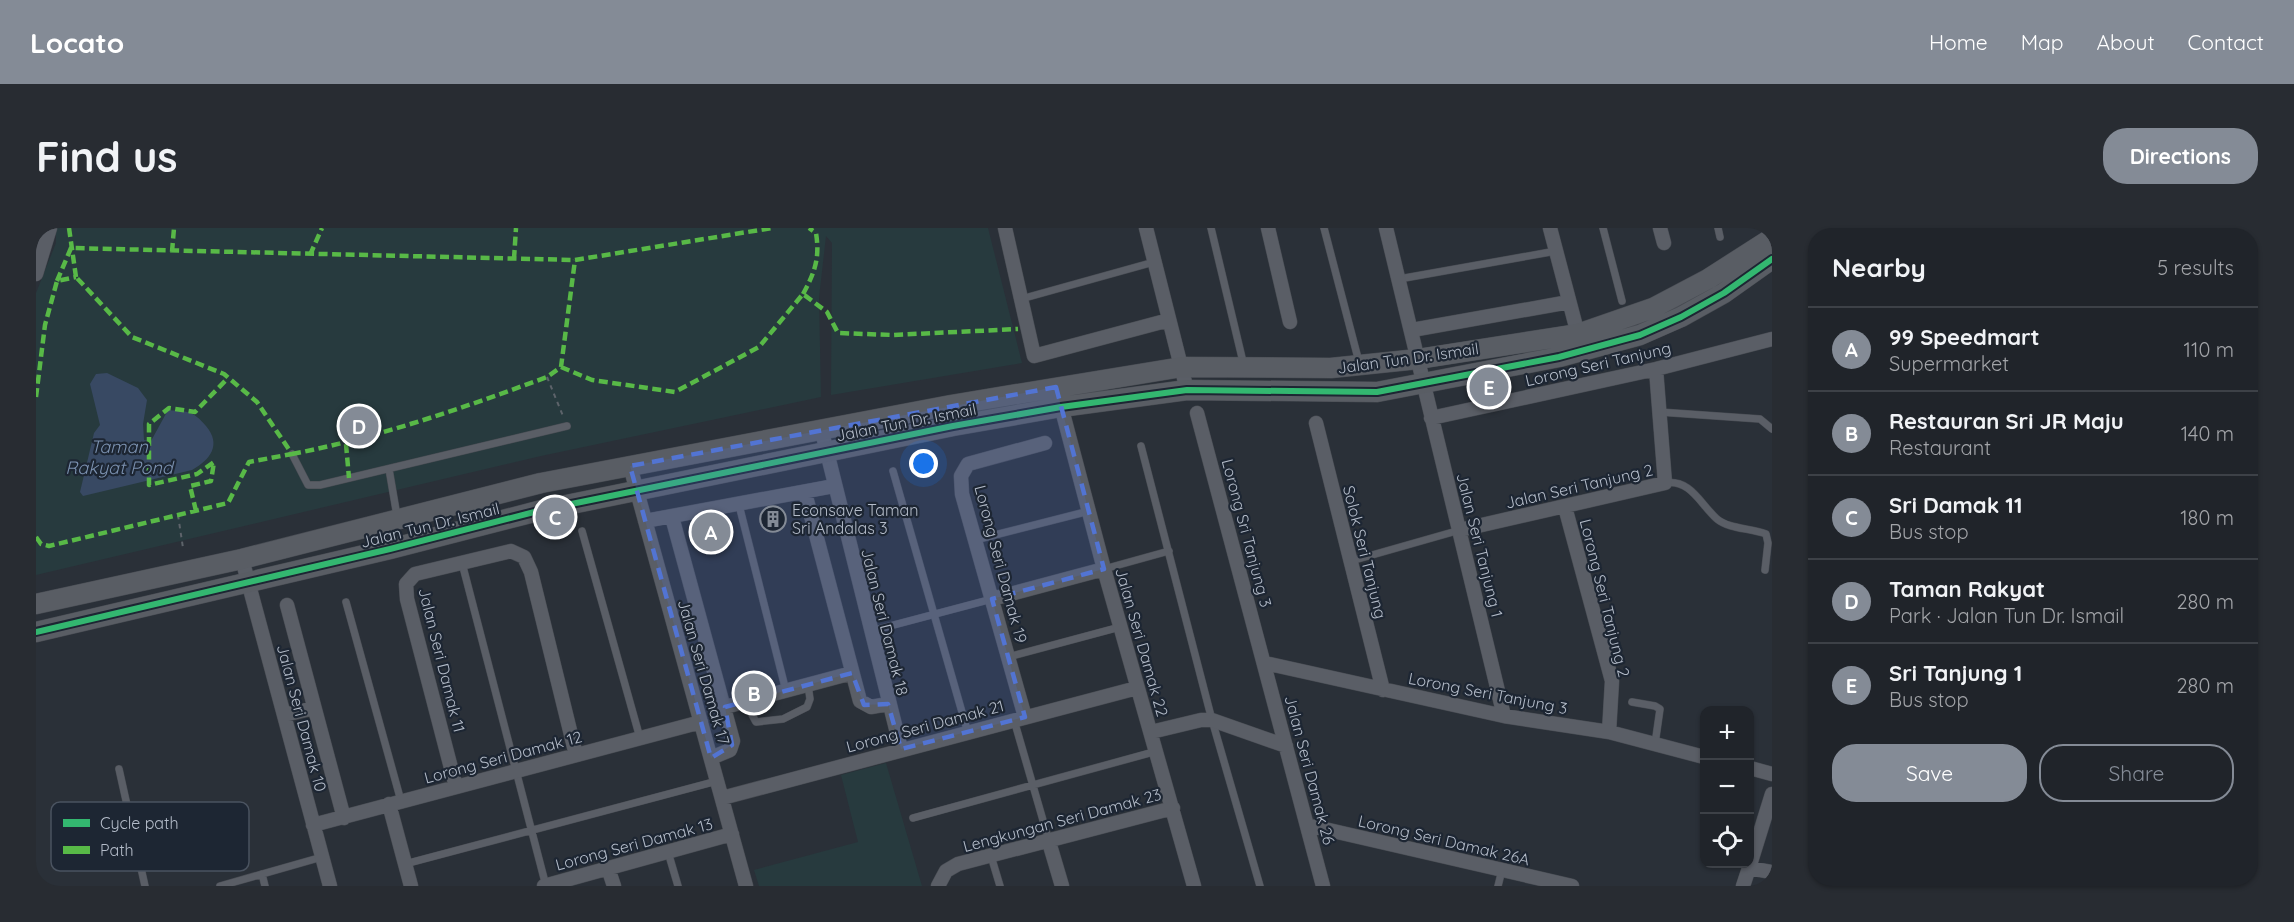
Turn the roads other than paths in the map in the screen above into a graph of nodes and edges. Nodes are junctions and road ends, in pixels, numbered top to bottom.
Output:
1 (1005, 228) edge
2 (1146, 228) edge
3 (1211, 228) edge
4 (1268, 228) edge
5 (1324, 228) edge
6 (1386, 228) edge
7 (1550, 228) edge
8 (1603, 228) edge
9 (1660, 228) edge
10 (1718, 228) edge
11 (44, 236) edge
12 (1720, 237) dead end
13 (1772, 238) edge
14 (1664, 243) dead end
15 (1556, 251) junction
16 (1772, 259) edge
17 (1154, 262) junction
18 (36, 274) edge
19 (1399, 279) junction
20 (1022, 299) junction
21 (1622, 301) dead end
22 (1569, 302) junction
23 (1169, 320) junction
24 (1290, 322) dead end
25 (1412, 330) junction
26 (1772, 339) edge
27 (1580, 343) junction
28 (1418, 359) junction
29 (1360, 366) junction
30 (1182, 367) junction
31 (1244, 368) junction
32 (1656, 369) junction
33 (1423, 382) junction
34 (1056, 387) junction
35 (1187, 390) junction
36 (1061, 407) junction
37 (1659, 412) junction
38 (1197, 413) dead end
39 (1431, 418) junction
40 (1316, 423) dead end
41 (567, 426) road end
42 (1772, 429) edge
43 (822, 432) junction
44 (1045, 443) dead end
45 (1141, 446) dead end
46 (826, 451) junction
47 (292, 453) dead end
48 (630, 466) junction
49 (389, 469) junction
50 (893, 471) dead end
51 (1665, 483) junction
52 (834, 486) junction
53 (636, 489) junction
54 (805, 493) junction
55 (739, 505) junction
56 (1565, 507) junction
57 (1089, 511) junction
58 (672, 517) junction
59 (398, 521) junction
60 (645, 521) junction
61 (1460, 530) junction
62 (582, 531) dead end
63 (975, 540) junction
64 (1169, 551) junction
65 (242, 559) junction
66 (1351, 561) junction
67 (462, 562) junction
68 (1104, 569) junction
69 (1765, 570) dead end
70 (248, 583) junction
71 (992, 599) junction
72 (346, 602) dead end
73 (36, 604) edge
74 (288, 605) dead end
75 (933, 614) junction
76 (1120, 627) junction
77 (871, 631) junction
78 (36, 632) edge
79 (1008, 657) junction
80 (1265, 663) junction
81 (852, 673) junction
82 (808, 685) junction
83 (1137, 688) junction
84 (1383, 690) junction
85 (786, 691) junction
86 (745, 702) junction
87 (1632, 702) dead end
88 (888, 704) junction
89 (725, 707) junction
90 (314, 708) junction
91 (284, 715) junction
92 (1504, 716) junction
93 (1019, 718) junction
94 (1212, 720) junction
95 (701, 722) junction
96 (1150, 732) junction
97 (1609, 732) junction
98 (968, 733) junction
99 (640, 738) junction
100 (1655, 744) junction
101 (1286, 746) junction
102 (901, 749) junction
103 (1157, 752) junction
104 (576, 755) junction
105 (1700, 756) edge
106 (711, 758) junction
107 (119, 769) dead end
108 (1754, 769) edge
109 (516, 770) junction
110 (1772, 774) edge
111 (717, 781) junction
112 (1033, 786) junction
113 (456, 787) junction
114 (1772, 794) edge
115 (722, 798) junction
116 (126, 802) edge
117 (395, 803) junction
118 (1173, 808) junction
119 (344, 818) junction
120 (913, 818) dead end
121 (314, 825) junction
122 (1307, 825) junction
123 (532, 829) junction
124 (732, 834) junction
125 (1049, 842) junction
126 (1766, 843) edge
127 (668, 852) junction
128 (992, 856) junction
129 (322, 857) junction
130 (1754, 861) edge
131 (405, 864) junction
132 (608, 868) junction
133 (1749, 868) joint
134 (1502, 870) junction
135 (142, 871) edge
136 (1772, 872) edge
137 (262, 874) junction
138 (145, 886) edge
139 (220, 886) edge
140 (265, 886) edge
141 (330, 886) edge
142 (411, 886) edge
143 (546, 886) edge
144 (614, 886) edge
145 (678, 886) edge
146 (746, 886) edge
147 (938, 886) edge
148 (1000, 886) edge
149 (1062, 886) edge
150 (1194, 886) edge
151 (1260, 886) edge
152 (1323, 886) edge
153 (1498, 886) edge
154 (1572, 886) edge
155 (1743, 886) edge

1 - 20 street
2 - 17 street
3 - 31 lane
4 - 24 street
5 - 29 lane
6 - 19 street, Jalan Seri Tanjung 1
7 - 15 street
8 - 21 lane
9 - 14 street
10 - 12 lane
11 - 18 street
13 - 27 street, Jalan Tun Dr. Ismail
15 - 19 lane
15 - 22 street
16 - 27 street, Jalan Tun Dr. Ismail
17 - 20 lane
17 - 23 street
19 - 25 street, Jalan Seri Tanjung 1
20 - 23 street
22 - 25 street
22 - 27 street
23 - 30 street
25 - 28 street, Jalan Seri Tanjung 1
26 - 32 street, Lorong Seri Tanjung
27 - 28 street, Jalan Tun Dr. Ismail
27 - 33 street, Jalan Tun Dr. Ismail
28 - 29 street, Jalan Tun Dr. Ismail
28 - 33 street, Jalan Seri Tanjung 1
29 - 31 street, Jalan Tun Dr. Ismail
30 - 31 street, Jalan Tun Dr. Ismail
30 - 34 street, Jalan Tun Dr. Ismail
30 - 35 street
32 - 37 street, Jalan Seri Tanjung 2
32 - 39 street, Lorong Seri Tanjung
33 - 35 street, Jalan Tun Dr. Ismail
33 - 39 street, Jalan Seri Tanjung 1
34 - 36 street, Jalan Seri Damak 22
34 - 43 street, Jalan Tun Dr. Ismail
35 - 36 street, Jalan Tun Dr. Ismail
36 - 46 street, Jalan Tun Dr. Ismail
36 - 57 street, Jalan Seri Damak 22
37 - 42 lane
37 - 51 street, Jalan Seri Tanjung 2
38 - 80 street, Lorong Sri Tanjung 3
39 - 61 street, Jalan Seri Tanjung 1
40 - 66 street, Solok Seri Tanjung
41 - 49 lane
43 - 46 street, Jalan Seri Damak 18
43 - 48 street, Jalan Tun Dr. Ismail
44 - 63 street, Lorong Seri Damak 19
45 - 64 lane
46 - 52 street, Jalan Seri Damak 18
46 - 53 street, Jalan Tun Dr. Ismail
47 - 49 lane
48 - 53 street, Jalan Seri Damak 17
48 - 59 street, Jalan Tun Dr. Ismail
49 - 59 lane
50 - 75 lane
51 - 56 street, Jalan Seri Tanjung 2
51 - 69 lane
52 - 54 street
52 - 77 street, Jalan Seri Damak 18
53 - 60 street, Jalan Seri Damak 17
53 - 70 street, Jalan Tun Dr. Ismail
54 - 55 street
54 - 81 street
55 - 58 street
55 - 85 lane
56 - 61 street, Jalan Seri Tanjung 2
56 - 97 street, Lorong Seri Tanjung 2
57 - 63 lane
57 - 68 street, Jalan Seri Damak 22
58 - 60 street
58 - 89 street
59 - 65 street, Jalan Tun Dr. Ismail
60 - 95 street, Jalan Seri Damak 17
61 - 66 lane
61 - 92 street, Jalan Seri Tanjung 1
62 - 99 lane
63 - 71 street, Lorong Seri Damak 19
64 - 68 lane
64 - 94 lane
65 - 70 street, Jalan Seri Damak 10
65 - 73 street, Jalan Tun Dr. Ismail
66 - 84 street, Solok Seri Tanjung
67 - 104 street, Jalan Seri Damak 11
67 - 109 lane
67 - 113 street, Jalan Seri Damak 11
68 - 71 street
68 - 76 street, Jalan Seri Damak 22
70 - 78 street, Jalan Tun Dr. Ismail
70 - 91 street, Jalan Seri Damak 10
71 - 75 lane
71 - 79 street, Lorong Seri Damak 19
72 - 117 lane
74 - 90 street, Jalan Seri Damak 10
75 - 77 lane
75 - 98 lane
76 - 79 lane
76 - 83 street, Jalan Seri Damak 22
77 - 88 street, Jalan Seri Damak 18
79 - 93 street, Lorong Seri Damak 19
80 - 84 street, Lorong Seri Tanjung 3
80 - 101 street, Jalan Seri Damak 26
81 - 82 street
81 - 88 street
82 - 85 street
82 - 86 lane
83 - 93 street, Lorong Seri Damak 21
83 - 96 street, Jalan Seri Damak 22
84 - 92 street, Lorong Seri Tanjung 3
85 - 86 street
86 - 89 street
87 - 100 lane
88 - 102 street, Jalan Seri Damak 18
89 - 106 street
90 - 91 street
90 - 119 street, Jalan Seri Damak 10
91 - 121 street, Jalan Seri Damak 10
92 - 97 street, Lorong Seri Tanjung 3
93 - 98 street, Lorong Seri Damak 21
93 - 112 lane
94 - 96 street
94 - 101 street
94 - 151 lane
95 - 99 street, Lorong Seri Damak 12
95 - 106 street, Jalan Seri Damak 17
96 - 103 street, Jalan Seri Damak 22
97 - 100 street, Lorong Seri Tanjung 3
98 - 102 street, Lorong Seri Damak 21
99 - 104 street, Lorong Seri Damak 12
100 - 105 street, Lorong Seri Tanjung 3
101 - 122 street, Jalan Seri Damak 26
102 - 115 street, Lorong Seri Damak 21
103 - 112 lane
103 - 118 street, Jalan Seri Damak 22
104 - 109 street, Lorong Seri Damak 12
106 - 111 street, Jalan Seri Damak 17
107 - 116 lane
108 - 110 street
109 - 113 street, Lorong Seri Damak 12
109 - 123 lane
111 - 115 street, Jalan Seri Damak 17
111 - 123 lane
112 - 120 lane
112 - 125 lane
113 - 117 street, Lorong Seri Damak 12
114 - 126 street
115 - 124 street, Jalan Seri Damak 17
117 - 119 street, Lorong Seri Damak 12
117 - 131 street
118 - 125 street, Lengkungan Seri Damak 23
118 - 150 street, Jalan Seri Damak 22
119 - 121 street, Lorong Seri Damak 12
121 - 129 street, Jalan Seri Damak 10
122 - 134 street, Lorong Seri Damak 26A
122 - 152 street, Jalan Seri Damak 26
123 - 131 lane
123 - 143 lane
124 - 127 street, Lorong Seri Damak 13
124 - 146 street, Jalan Seri Damak 17
125 - 128 street, Lengkungan Seri Damak 23
125 - 149 street
126 - 130 street
127 - 132 street, Lorong Seri Damak 13
127 - 145 lane
128 - 147 street, Lengkungan Seri Damak 23
128 - 148 lane
129 - 137 lane
129 - 141 street, Jalan Seri Damak 10
131 - 142 street
132 - 143 street, Lorong Seri Damak 13
132 - 144 street
133 - 136 street
133 - 155 street
134 - 153 lane
134 - 154 street, Lorong Seri Damak 26A
135 - 138 lane
137 - 139 lane
137 - 140 lane

